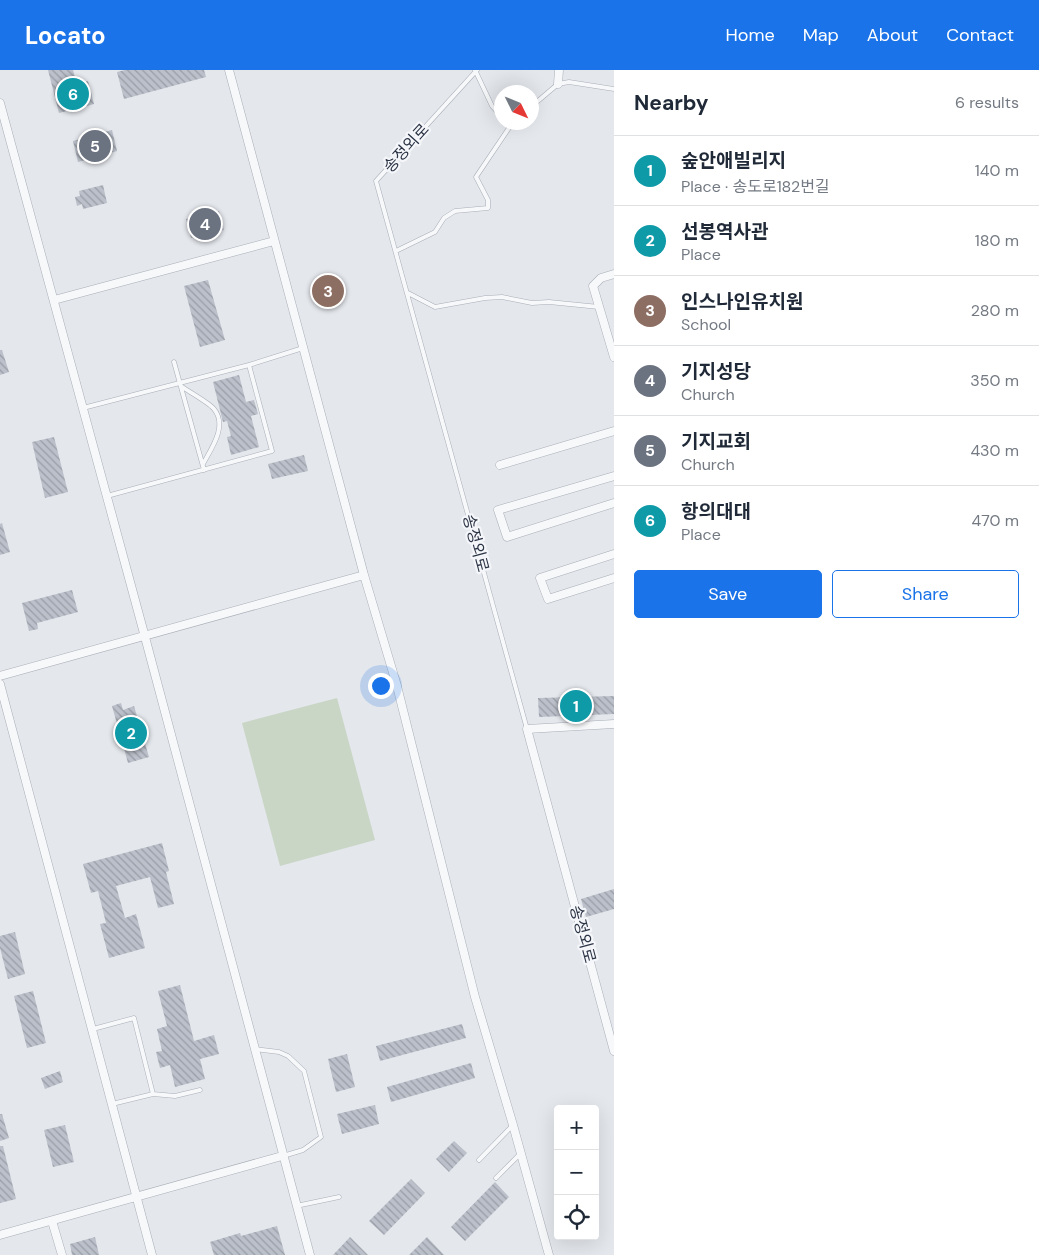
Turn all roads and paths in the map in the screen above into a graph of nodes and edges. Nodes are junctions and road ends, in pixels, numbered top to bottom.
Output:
1 (229, 70) edge
2 (559, 70) edge
3 (476, 71) edge
4 (558, 84) junction
5 (614, 89) edge
6 (539, 100) edge
7 (0, 103) edge
8 (494, 108) edge
9 (503, 130) edge
10 (274, 241) junction
11 (396, 251) junction
12 (614, 274) edge
13 (408, 293) junction
14 (54, 300) junction
15 (599, 306) junction
16 (303, 348) junction
17 (614, 357) edge
18 (174, 362) dead end
19 (248, 365) junction
20 (180, 384) junction
21 (83, 408) junction
22 (614, 432) edge
23 (203, 464) junction
24 (500, 465) dead end
25 (204, 470) junction
26 (614, 476) edge
27 (107, 496) junction
28 (614, 503) edge
29 (614, 554) edge
30 (364, 575) junction
31 (614, 578) edge
32 (145, 637) junction
33 (0, 676) edge
34 (0, 684) edge
35 (614, 724) edge
36 (527, 729) junction
37 (92, 1029) junction
38 (611, 1030) edge
39 (254, 1049) junction
40 (614, 1051) edge
41 (200, 1090) dead end
42 (153, 1094) junction
43 (112, 1104) junction
44 (513, 1125) junction
45 (521, 1153) junction
46 (282, 1156) junction
47 (479, 1160) dead end
48 (496, 1178) dead end
49 (136, 1196) junction
50 (339, 1197) dead end
51 (296, 1206) junction
52 (52, 1221) junction
53 (0, 1235) edge
54 (62, 1255) edge
55 (152, 1255) edge
56 (310, 1255) edge
57 (549, 1255) edge

1 - 10 street
2 - 4 street
3 - 8 lane
3 - 11 lane, 송정외로
4 - 5 lane
4 - 6 lane
7 - 14 street
9 - 11 lane
10 - 14 street
10 - 16 street
11 - 13 lane, 송정외로
12 - 15 street
13 - 15 lane
13 - 36 lane, 송정외로
14 - 21 street
15 - 17 street
16 - 19 lane
16 - 30 street
18 - 20 lane
19 - 20 lane
19 - 25 lane
20 - 21 lane
20 - 23 lane
20 - 23 lane
21 - 27 street
22 - 24 street
23 - 25 lane
25 - 27 lane
26 - 28 street
27 - 32 street
29 - 31 street
30 - 32 street
30 - 44 street
32 - 33 street
32 - 39 street
34 - 37 street
35 - 36 street
36 - 38 street, 송정외로
37 - 42 lane
37 - 43 street
38 - 40 street, 송정외로
39 - 46 street
39 - 46 lane
41 - 42 lane
42 - 43 lane
43 - 49 street
44 - 45 street
44 - 47 lane
45 - 48 lane
45 - 57 street
46 - 49 street
46 - 51 street
49 - 52 street
49 - 55 street
50 - 51 lane
51 - 56 street
52 - 53 street
52 - 54 street

